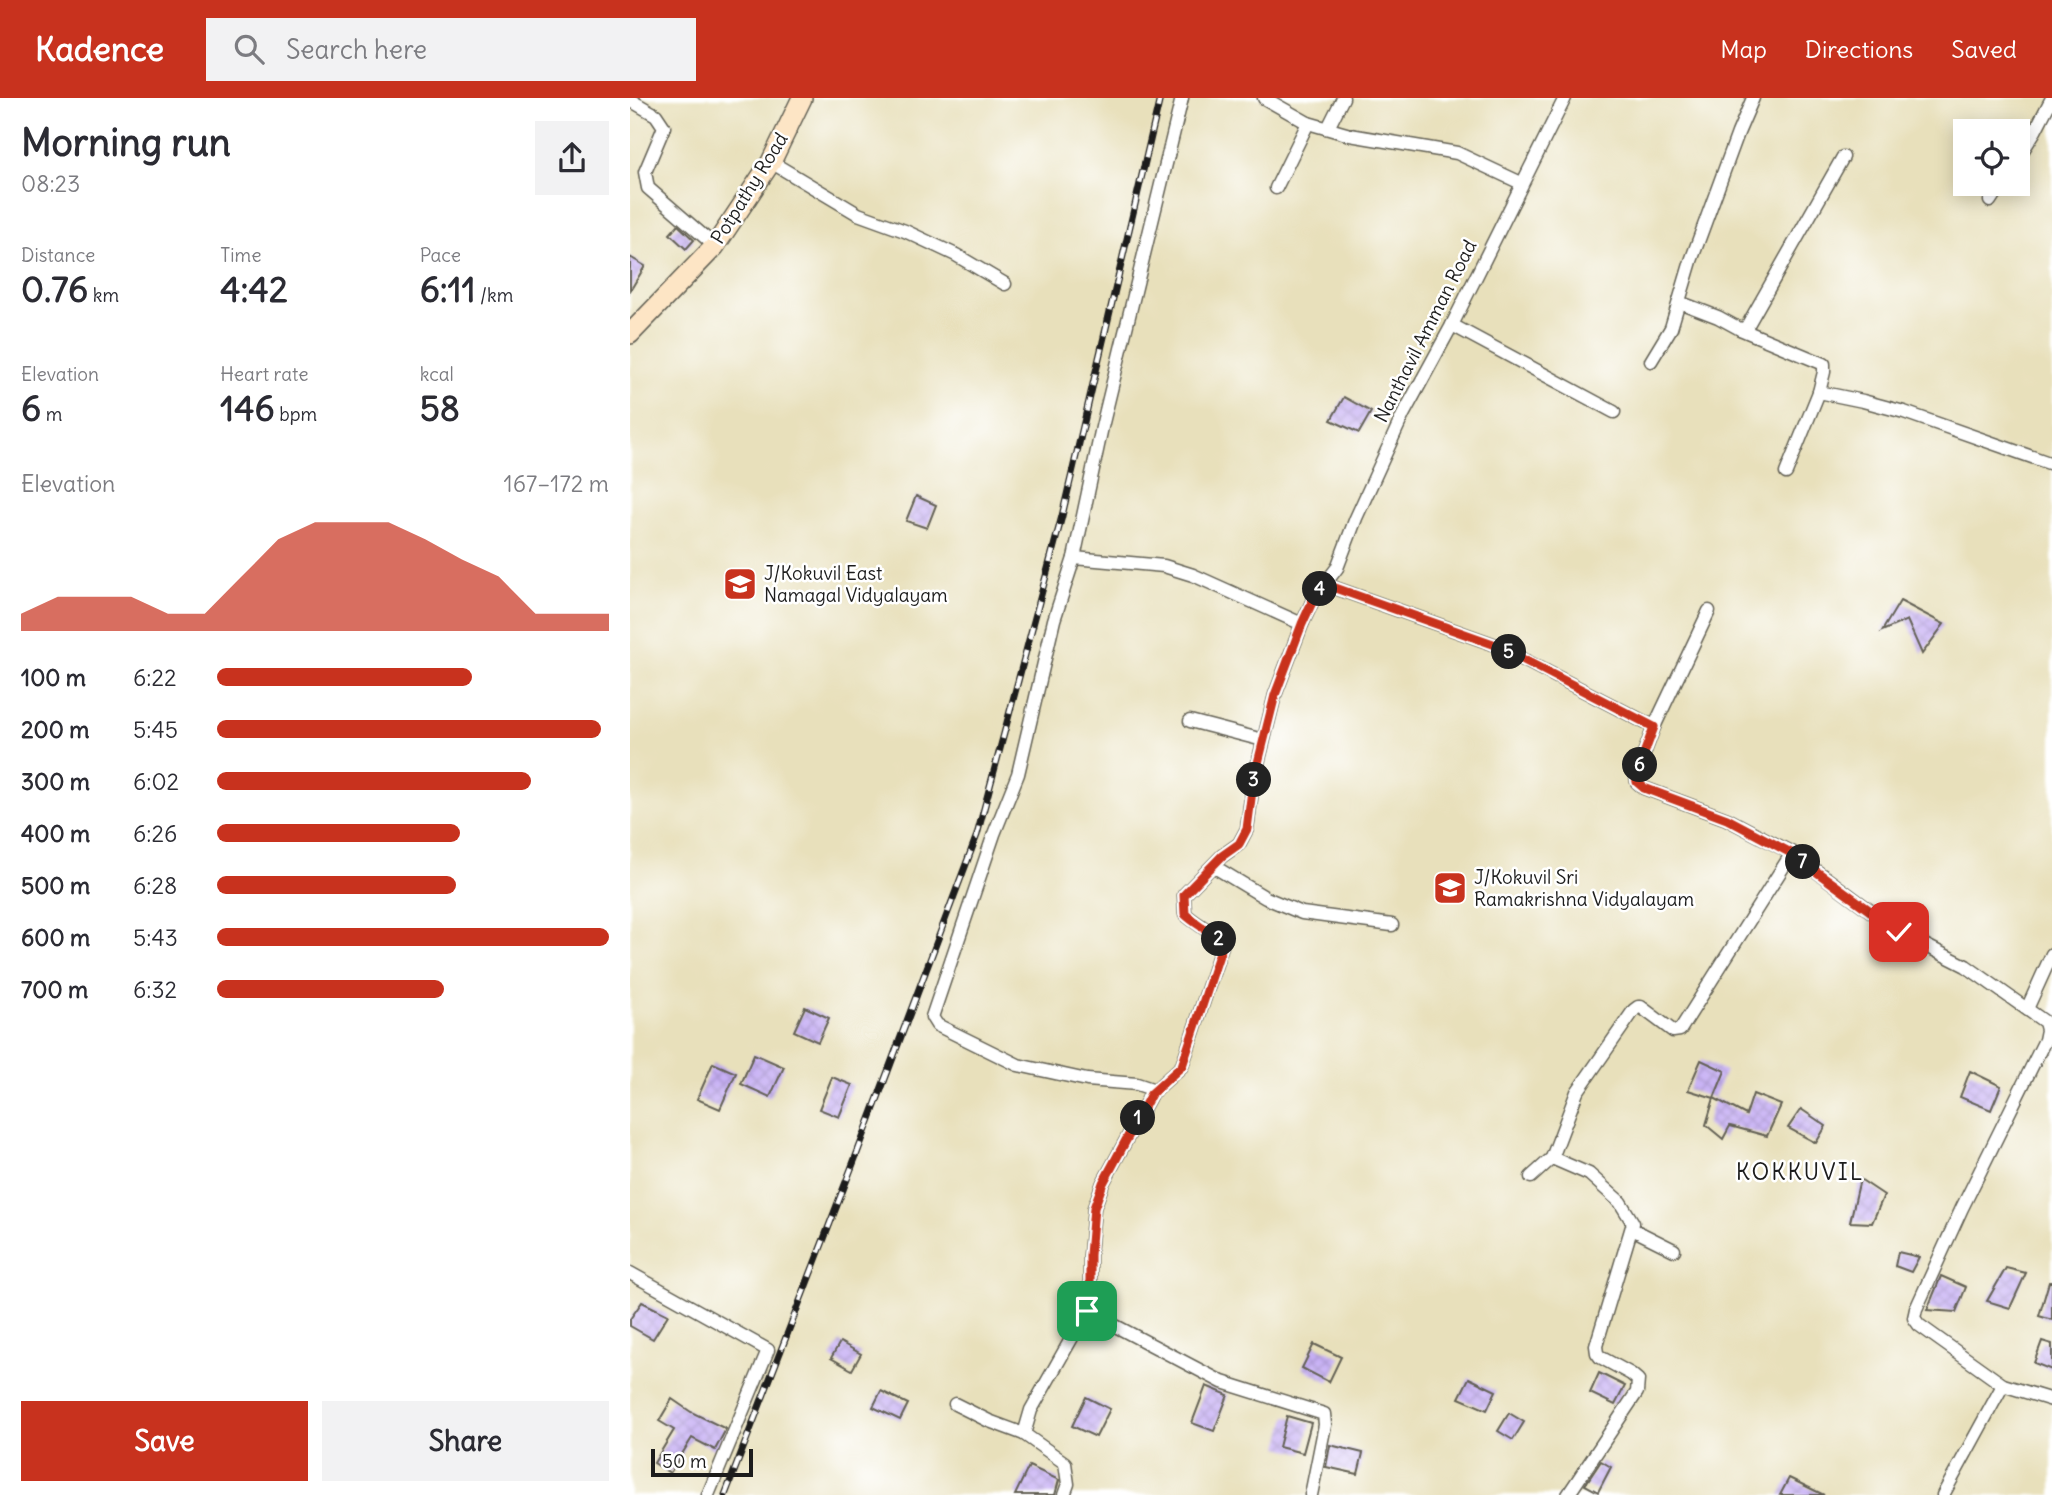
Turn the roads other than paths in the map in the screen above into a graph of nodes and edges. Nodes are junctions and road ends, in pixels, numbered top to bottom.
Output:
1 (802, 98) edge
2 (1182, 98) edge
3 (1264, 98) edge
4 (1343, 98) edge
5 (1565, 98) edge
6 (1753, 98) edge
7 (2052, 98) edge
8 (630, 100) edge
9 (1308, 123) junction
10 (1328, 128) junction
11 (2030, 139) edge
12 (1843, 158) dead end
13 (771, 162) junction
14 (1521, 183) junction
15 (1276, 188) dead end
16 (1993, 196) edge
17 (1990, 201) dead end
18 (715, 246) junction
19 (1004, 284) dead end
20 (1679, 302) junction
21 (1452, 325) junction
22 (1740, 329) junction
23 (630, 334) edge
24 (1651, 360) dead end
25 (1819, 392) junction
26 (1614, 412) dead end
27 (2052, 464) edge
28 (1786, 474) dead end
29 (1074, 558) junction
30 (1324, 584) junction
31 (1709, 611) dead end
32 (1302, 624) junction
33 (1190, 721) dead end
34 (1654, 727) junction
35 (1263, 740) junction
36 (1791, 853) junction
37 (1213, 866) junction
38 (1392, 925) dead end
39 (2052, 954) edge
40 (2027, 1009) junction
41 (1151, 1094) junction
42 (1552, 1158) junction
43 (1531, 1177) dead end
44 (1632, 1229) junction
45 (1674, 1251) dead end
46 (630, 1273) edge
47 (1087, 1311) junction
48 (2003, 1385) junction
49 (2052, 1400) edge
50 (955, 1404) dead end
51 (1024, 1434) junction
52 (708, 1495) edge
53 (1064, 1495) edge
54 (1311, 1495) edge
55 (1568, 1495) edge
56 (1943, 1495) edge

1 - 13 street, Potpathy Road
2 - 29 street
3 - 9 street
4 - 10 street
5 - 14 street, Nanthavil Amman Road
6 - 20 street
7 - 11 street
8 - 18 street
9 - 10 street
9 - 15 street
10 - 14 street
12 - 22 street
13 - 18 street, Potpathy Road
13 - 19 street
14 - 21 street, Nanthavil Amman Road
16 - 17 street
18 - 23 street, Potpathy Road
20 - 22 street
20 - 24 street
21 - 26 street
21 - 30 street, Nanthavil Amman Road
22 - 25 street
25 - 27 street
25 - 28 street
29 - 32 street
29 - 41 street
30 - 32 street, Nanthavil Amman Road
30 - 34 street
31 - 34 street
32 - 35 street, Nanthavil Amman Road
33 - 35 street
34 - 36 street
35 - 37 street, Nanthavil Amman Road
36 - 40 street
36 - 42 street
37 - 38 street
37 - 41 street, Nanthavil Amman Road
39 - 40 street
40 - 48 street
41 - 47 street
42 - 43 street
42 - 44 street
44 - 45 street
44 - 55 street
46 - 52 street
47 - 51 street
47 - 54 street
48 - 49 street
48 - 56 street
50 - 51 street
51 - 53 street

